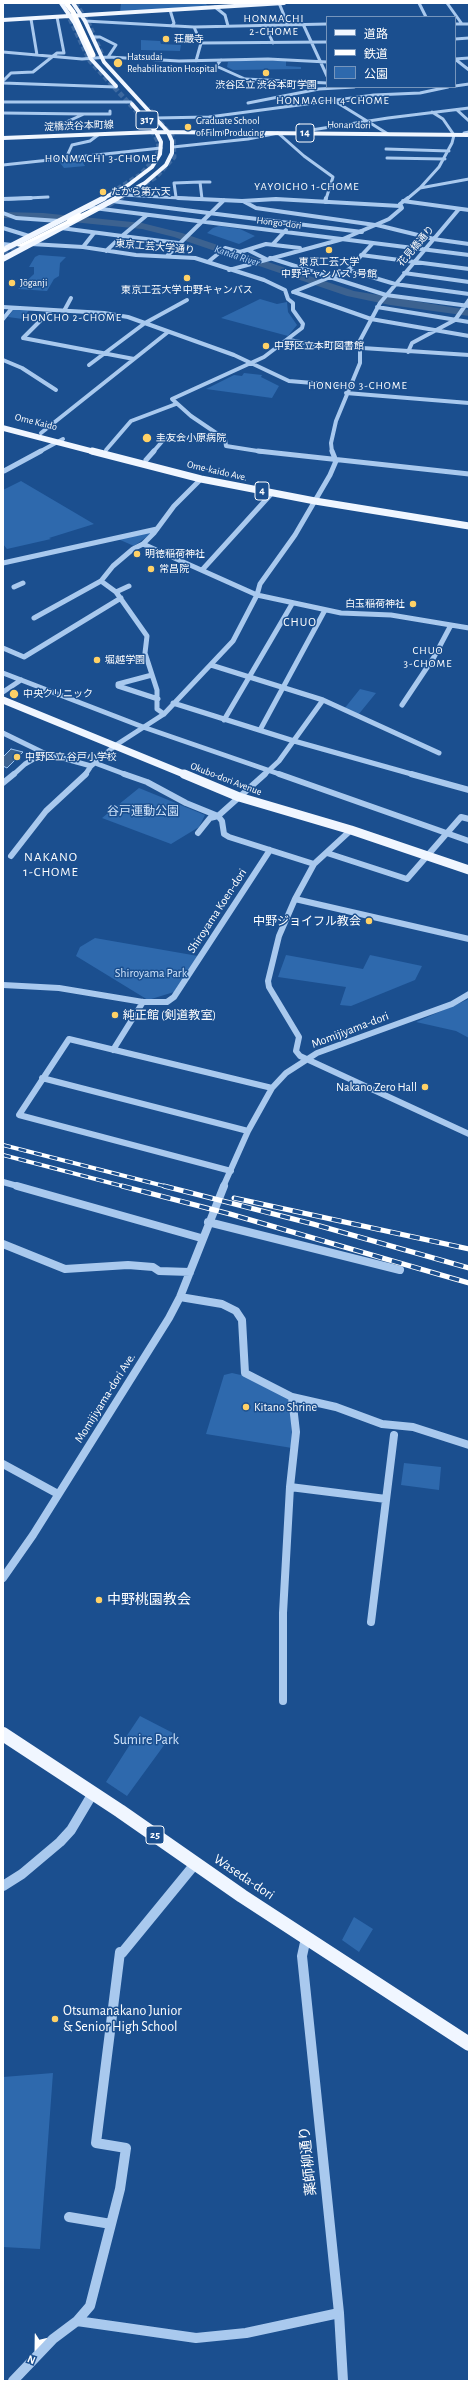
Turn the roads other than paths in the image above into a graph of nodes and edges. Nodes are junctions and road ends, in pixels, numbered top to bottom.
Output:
1 (62, 3) edge
2 (66, 3) edge
3 (69, 3) edge
4 (73, 3) edge
5 (210, 3) edge
6 (279, 3) edge
7 (284, 3) edge
8 (419, 3) edge
9 (448, 3) edge
10 (215, 7) junction
11 (170, 10) junction
12 (82, 15) junction
13 (71, 16) junction
14 (426, 16) edge
15 (57, 17) junction
16 (31, 18) junction
17 (3, 20) edge
18 (85, 21) junction
19 (288, 24) junction
20 (303, 24) junction
21 (326, 24) edge
22 (456, 24) edge
23 (462, 24) junction
24 (469, 24) edge
25 (266, 25) junction
26 (172, 26) junction
27 (228, 26) junction
28 (194, 27) junction
29 (93, 37) junction
30 (456, 38) edge
31 (469, 38) edge
32 (312, 42) junction
33 (326, 42) edge
34 (201, 43) junction
35 (273, 43) junction
36 (3, 52) edge
37 (37, 55) junction
38 (93, 56) junction
39 (53, 57) junction
40 (108, 57) junction
41 (102, 58) junction
42 (469, 58) edge
43 (456, 59) edge
44 (220, 60) junction
45 (456, 60) edge
46 (196, 61) junction
47 (320, 62) junction
48 (326, 62) edge
49 (469, 70) edge
50 (326, 73) edge
51 (3, 82) edge
52 (326, 83) edge
53 (469, 84) edge
54 (456, 86) edge
55 (327, 88) edge
56 (443, 88) edge
57 (120, 91) junction
58 (333, 100) junction
59 (3, 102) edge
60 (131, 102) junction
61 (248, 103) dead end
62 (469, 108) edge
63 (457, 110) junction
64 (110, 111) dead end
65 (432, 112) junction
66 (3, 113) edge
67 (84, 114) junction
68 (155, 118) junction
69 (370, 121) junction
70 (469, 121) edge
71 (64, 123) dead end
72 (156, 132) junction
73 (168, 132) junction
74 (278, 133) junction
75 (305, 133) junction
76 (388, 134) junction
77 (468, 134) edge
78 (98, 135) junction
79 (454, 135) junction
80 (3, 138) edge
81 (173, 147) junction
82 (161, 148) junction
83 (386, 149) dead end
84 (449, 151) junction
85 (67, 156) junction
86 (387, 158) dead end
87 (445, 159) junction
88 (3, 165) edge
89 (469, 179) edge
90 (200, 182) junction
91 (210, 182) dead end
92 (420, 188) junction
93 (123, 195) junction
94 (48, 196) dead end
95 (176, 197) junction
96 (191, 198) junction
97 (3, 199) edge
98 (202, 199) junction
99 (224, 200) junction
100 (112, 201) junction
101 (242, 201) junction
102 (308, 201) junction
103 (403, 201) junction
104 (325, 202) junction
105 (400, 206) junction
106 (86, 207) junction
107 (98, 208) junction
108 (183, 209) junction
109 (459, 209) junction
110 (469, 210) edge
111 (211, 212) junction
112 (4, 213) edge
113 (147, 214) junction
114 (301, 215) junction
115 (251, 217) junction
116 (14, 218) junction
117 (75, 218) junction
118 (60, 221) junction
119 (202, 221) junction
120 (292, 222) junction
121 (376, 225) junction
122 (242, 226) junction
123 (3, 227) edge
124 (61, 228) junction
125 (284, 231) junction
126 (362, 232) junction
127 (94, 233) junction
128 (29, 236) junction
129 (122, 236) junction
130 (343, 239) junction
131 (434, 239) junction
132 (373, 243) junction
133 (31, 244) junction
134 (178, 244) junction
135 (272, 244) junction
136 (469, 244) edge
137 (19, 246) tunnel mouth
138 (83, 247) junction
139 (3, 248) edge
140 (303, 248) junction
141 (425, 249) junction
142 (248, 250) junction
143 (106, 251) junction
144 (362, 255) junction
145 (469, 255) edge
146 (167, 256) junction
147 (3, 259) edge
148 (270, 259) junction
149 (208, 262) junction
150 (414, 262) junction
151 (469, 269) edge
152 (229, 270) junction
153 (348, 270) junction
154 (404, 273) junction
155 (330, 277) junction
156 (469, 282) edge
157 (395, 284) junction
158 (294, 292) junction
159 (286, 294) junction
160 (469, 294) edge
161 (386, 295) junction
162 (71, 298) dead end
163 (187, 300) dead end
164 (469, 300) edge
165 (467, 306) edge
166 (3, 307) edge
167 (378, 307) junction
168 (12, 308) junction
169 (52, 310) junction
170 (64, 311) junction
171 (3, 319) edge
172 (371, 319) junction
173 (454, 320) junction
174 (469, 322) edge
175 (145, 323) junction
176 (435, 331) junction
177 (168, 332) junction
178 (469, 336) edge
179 (289, 340) junction
180 (358, 348) junction
181 (408, 352) junction
182 (104, 353) junction
183 (469, 355) edge
184 (134, 359) junction
185 (3, 360) edge
186 (252, 363) junction
187 (89, 365) dead end
188 (349, 386) junction
189 (56, 390) dead end
190 (346, 394) junction
191 (469, 403) edge
192 (176, 404) junction
193 (3, 424) edge
194 (3, 428) edge
195 (41, 433) junction
196 (166, 437) dead end
197 (61, 440) junction
198 (106, 450) junction
199 (334, 459) junction
200 (146, 460) junction
201 (4, 471) edge
202 (469, 474) edge
203 (201, 479) junction
204 (272, 493) junction
205 (316, 499) junction
206 (469, 522) edge
207 (469, 526) edge
208 (157, 529) junction
209 (143, 544) junction
210 (3, 563) edge
211 (203, 570) junction
212 (101, 580) junction
213 (23, 583) dead end
214 (129, 586) dead end
215 (14, 587) dead end
216 (116, 592) junction
217 (257, 595) junction
218 (121, 598) junction
219 (292, 604) junction
220 (325, 610) junction
221 (34, 618) dead end
222 (451, 625) junction
223 (469, 628) edge
224 (3, 648) edge
225 (211, 665) junction
226 (3, 673) edge
227 (152, 675) junction
228 (251, 676) junction
229 (21, 680) junction
230 (285, 686) junction
231 (3, 692) edge
232 (158, 699) junction
233 (3, 700) edge
234 (323, 700) junction
235 (173, 704) junction
236 (402, 705) dead end
237 (164, 714) junction
238 (224, 720) junction
239 (143, 727) junction
240 (260, 730) junction
241 (3, 733) edge
242 (294, 741) junction
243 (116, 745) junction
244 (44, 753) junction
245 (439, 753) dead end
246 (93, 764) junction
247 (268, 770) junction
248 (3, 775) edge
249 (10, 776) junction
250 (3, 783) edge
251 (469, 790) edge
252 (239, 797) junction
253 (218, 816) junction
254 (469, 818) edge
255 (351, 830) junction
256 (198, 833) dead end
257 (446, 834) junction
258 (469, 841) edge
259 (270, 850) junction
260 (326, 853) junction
261 (11, 856) dead end
262 (426, 856) junction
263 (314, 864) junction
264 (469, 870) edge
265 (295, 899) junction
266 (469, 939) edge
267 (3, 985) edge
268 (469, 994) edge
269 (143, 1002) junction
270 (113, 1050) junction
271 (306, 1059) junction
272 (42, 1078) junction
273 (272, 1088) junction
274 (248, 1131) junction
275 (469, 1134) edge
276 (231, 1171) junction
277 (3, 1182) edge
278 (208, 1222) junction
279 (201, 1238) junction
280 (3, 1244) edge
281 (400, 1270) dead end
282 (190, 1272) junction
283 (180, 1297) junction
284 (292, 1398) junction
285 (394, 1435) dead end
286 (469, 1445) edge
287 (3, 1464) edge
288 (290, 1487) junction
289 (58, 1494) junction
290 (386, 1499) junction
291 (3, 1578) edge
292 (371, 1622) dead end
293 (283, 1701) dead end
294 (3, 1734) edge
295 (93, 1793) junction
296 (196, 1864) junction
297 (3, 1886) edge
298 (306, 1938) junction
299 (469, 2044) edge
300 (69, 2217) dead end
301 (111, 2224) junction
302 (339, 2314) junction
303 (77, 2321) junction
304 (13, 2381) edge
305 (343, 2381) edge

1 - 13 main road, 317
2 - 38 highway, bridge
3 - 38 highway, bridge
4 - 12 main road, 317
5 - 10 main road
6 - 7 main road
6 - 10 main road
6 - 19 street
8 - 14 street
9 - 23 street
10 - 11 main road
10 - 27 street
11 - 12 main road
11 - 26 street
12 - 13 main road
12 - 18 main road, 317
13 - 15 main road
13 - 38 main road, 317
15 - 16 main road
15 - 39 street
16 - 17 main road
16 - 37 street
18 - 26 street
18 - 29 main road, 317
19 - 20 street
19 - 25 street
20 - 21 street
20 - 32 street
22 - 23 street
23 - 24 street
25 - 27 street
25 - 35 street
26 - 28 street
27 - 28 street
28 - 34 street
29 - 40 street
29 - 41 main road, 317
30 - 31 street
32 - 33 street
32 - 35 street
32 - 47 street
34 - 35 street
34 - 46 street
36 - 37 street
37 - 39 street
38 - 39 street
38 - 41 street
38 - 57 main road, 317
39 - 51 street
40 - 41 street
40 - 46 street
41 - 68 main road, 317
42 - 43 street
44 - 46 street
44 - 47 street
44 - 52 street
45 - 49 street
47 - 48 street
47 - 50 street
51 - 57 street
53 - 54 street
55 - 61 street
56 - 58 street
57 - 60 main road, 317
58 - 68 street
58 - 69 street
59 - 60 street
60 - 72 main road, 317
62 - 63 street
63 - 65 street
63 - 70 street
64 - 67 street
65 - 69 street
65 - 79 street
66 - 67 street
67 - 71 street
68 - 73 main road, 317
69 - 75 street
69 - 76 street
72 - 73 main road, Honan dori / 14
72 - 78 main road, 淀橋渋谷本町線
72 - 82 main road, 317
73 - 74 main road, Honan dori / 14
73 - 81 main road, 317
74 - 75 main road, Honan dori / 14
74 - 81 street
74 - 104 street
75 - 76 main road, Honan dori / 14
76 - 79 main road, Honan dori / 14
77 - 79 main road, Honan dori / 14
78 - 80 main road, 淀橋渋谷本町線
78 - 85 street
79 - 84 street
81 - 93 main road
82 - 85 street
82 - 106 main road
83 - 84 street
84 - 87 street
85 - 88 street
86 - 87 street
87 - 92 street
89 - 92 street
90 - 91 street
90 - 95 street
90 - 98 street
92 - 103 street
93 - 95 street
93 - 100 main road
94 - 97 street
95 - 96 street
96 - 98 street
96 - 108 street
98 - 99 street
99 - 101 street
99 - 111 street
100 - 107 main road
100 - 108 street
101 - 102 street
101 - 114 street
102 - 104 street
102 - 114 street
103 - 105 street
103 - 109 street
104 - 105 street
105 - 121 street
106 - 107 street, Hongo-dori
106 - 117 main road
107 - 113 street, Hongo-dori
107 - 117 highway
108 - 111 street
109 - 110 street
109 - 131 street, 花見橋通り
111 - 115 street
111 - 119 street
112 - 116 street
113 - 119 street, Hongo-dori
113 - 129 street
114 - 120 street
114 - 121 street
115 - 120 street
115 - 122 street
116 - 118 street
116 - 123 street
117 - 118 main road
117 - 124 main road
117 - 137 highway
118 - 128 main road
119 - 122 street, Hongo-dori
119 - 134 street
120 - 125 street
120 - 126 street
121 - 126 street
121 - 131 street
122 - 125 street, Hongo-dori
123 - 128 street
124 - 127 street
124 - 133 main road
125 - 130 street, Hongo-dori
125 - 135 street
126 - 130 street
127 - 129 street
127 - 138 street
128 - 139 main road
129 - 134 street
129 - 143 street
130 - 132 street, Hongo-dori
130 - 140 street
131 - 136 street
131 - 141 street, 花見橋通り
132 - 141 street, Hongo-dori
132 - 144 street
133 - 138 street, 東京工芸大学通り
133 - 147 main road
134 - 146 street
135 - 140 street
135 - 142 street
138 - 143 street, 東京工芸大学通り
140 - 148 street
141 - 145 street, Hongo-dori
141 - 150 street, 花見橋通り
142 - 148 street
142 - 149 street
143 - 146 street, 東京工芸大学通り
144 - 150 street
144 - 153 street
146 - 149 street, 東京工芸大学通り
148 - 152 street
148 - 155 street
149 - 152 street, 東京工芸大学通り
150 - 151 street
150 - 154 street, 花見橋通り
152 - 159 street, 東京工芸大学通り
153 - 155 street
153 - 157 street
154 - 156 street
154 - 157 street, 花見橋通り
155 - 158 street
155 - 161 street
157 - 160 street
157 - 161 street, 花見橋通り
158 - 159 street
158 - 172 street
159 - 179 street
161 - 165 street
161 - 167 street, 花見橋通り
162 - 170 street
163 - 175 street
164 - 165 street
165 - 173 street
166 - 168 street
167 - 172 street
167 - 173 street
168 - 169 street
168 - 171 street
169 - 170 street
169 - 182 street
170 - 175 street
172 - 176 street
172 - 180 street
173 - 174 street
173 - 176 street
175 - 177 street
175 - 182 street
176 - 178 street
176 - 181 street
177 - 184 street
177 - 186 street
179 - 180 street
179 - 186 street
180 - 181 street
180 - 188 street
181 - 183 street
182 - 184 street
182 - 187 street
184 - 195 street
185 - 189 street
186 - 188 street
186 - 192 street
188 - 190 street
190 - 191 street
190 - 199 street
192 - 198 street
192 - 199 street
193 - 195 main road, Ome Kaido / 4
194 - 197 main road, Ome Kaido / 4
195 - 197 main road, Ome Kaido / 4
196 - 200 street
197 - 198 main road, Ome-kaido Ave. / 4
197 - 201 street
197 - 203 main road, Ome-kaido Ave. / 4
198 - 200 main road, Ome-kaido Ave. / 4
199 - 202 street
199 - 205 street
200 - 205 main road, Ome-kaido Ave. / 4
203 - 204 main road, Ome-kaido Ave. / 4
203 - 208 street
204 - 205 main road, Ome-kaido Ave. / 4
204 - 211 street
205 - 206 main road, Ome-kaido Ave. / 4
205 - 207 main road, Ome-kaido Ave. / 4
205 - 217 street
208 - 209 street
208 - 210 street
209 - 211 street
209 - 212 street
211 - 217 street
212 - 216 street
212 - 221 street
213 - 215 street
214 - 216 street
216 - 218 street
217 - 219 street
217 - 225 street
218 - 224 street
218 - 227 street
219 - 220 street
219 - 228 street
220 - 222 street
220 - 230 street
222 - 223 street
222 - 236 street
225 - 228 street
225 - 235 street
226 - 229 street
227 - 232 street
227 - 232 street
228 - 230 street
228 - 238 street
229 - 231 street
229 - 239 street
230 - 234 street
230 - 240 street
232 - 237 street
233 - 243 main road, Okubo-dori Avenue
234 - 242 street
234 - 245 street
235 - 237 street
235 - 238 street
237 - 239 street
238 - 240 street
239 - 243 street
239 - 247 street
240 - 242 street
241 - 244 street
242 - 247 street
242 - 251 street
243 - 246 street
243 - 252 main road, Okubo-dori Avenue
244 - 246 street
244 - 249 street
246 - 253 street
246 - 261 street
247 - 252 street
247 - 257 street
248 - 249 street
249 - 250 street
252 - 253 street
252 - 255 main road, Okubo-dori Avenue
253 - 256 street
253 - 259 street
254 - 257 street
255 - 260 street
255 - 262 main road, Okubo-dori Avenue
257 - 258 street
257 - 262 street
259 - 263 street
259 - 269 street, Shiroyama Koen-dori
260 - 262 street
260 - 263 street
262 - 264 main road, Okubo-dori Avenue
263 - 265 street
265 - 266 street
265 - 271 street
267 - 269 street
268 - 271 street, Momijiyama-dori
269 - 270 street
270 - 272 street
270 - 273 street
271 - 273 street, Momijiyama-dori
271 - 275 street
272 - 274 street
272 - 276 street
273 - 274 street, Momijiyama-dori
274 - 276 street, Momijiyama-dori
276 - 278 street, Momijiyama-dori
277 - 279 street
278 - 279 street, Momijiyama-dori Ave.
278 - 281 street
279 - 282 street, Momijiyama-dori Ave.
280 - 282 street
282 - 283 street, Momijiyama-dori Ave.
283 - 284 street
283 - 289 street, Momijiyama-dori Ave.
284 - 286 street
284 - 288 street
285 - 290 street
287 - 289 street
288 - 290 street
288 - 293 street
289 - 291 street, Momijiyama-dori Ave.
290 - 292 street
294 - 295 main road, Waseda-dori / 25
295 - 296 main road, Waseda-dori / 25
295 - 297 street
296 - 298 main road, Waseda-dori / 25
296 - 301 street
298 - 299 main road, Waseda-dori / 25
298 - 302 street, 薬師柳通り
300 - 301 street
301 - 303 street
302 - 303 street
302 - 305 street, 薬師柳通り
303 - 304 street

